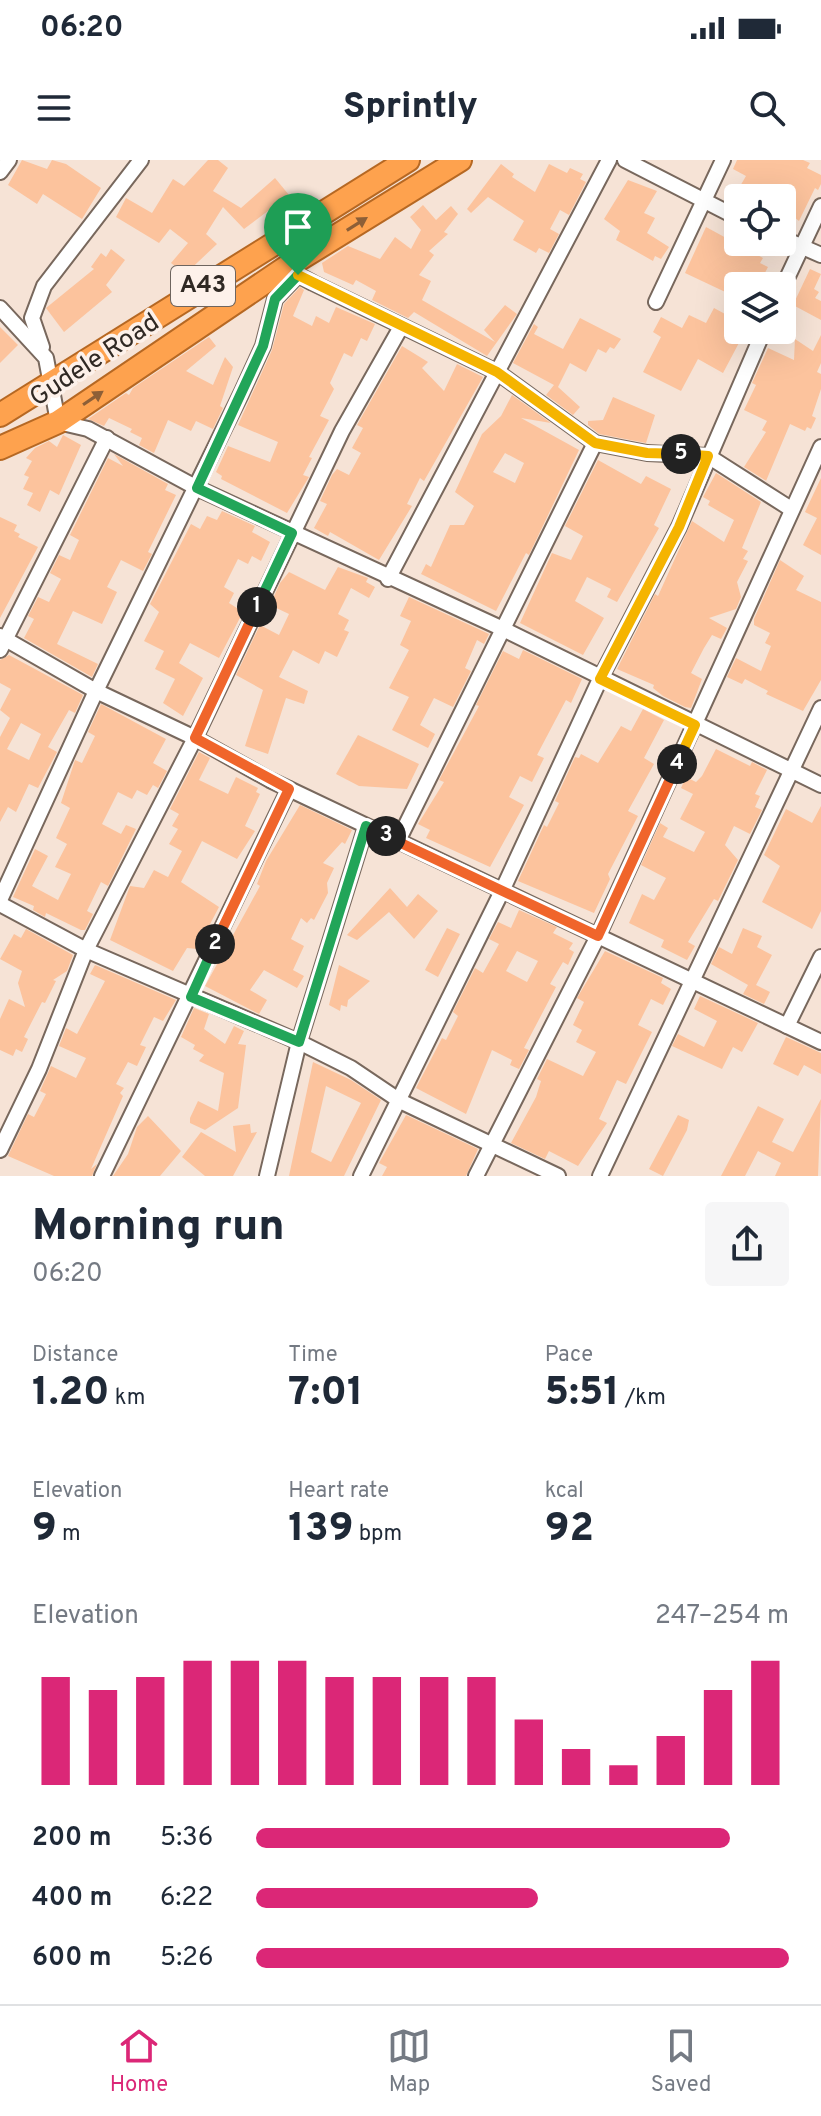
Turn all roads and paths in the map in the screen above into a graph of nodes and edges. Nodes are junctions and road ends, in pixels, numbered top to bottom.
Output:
1 (9, 160) edge
2 (141, 160) edge
3 (408, 160) edge
4 (460, 160) edge
5 (609, 160) edge
6 (625, 160) edge
7 (723, 160) edge
8 (0, 172) edge
9 (703, 202) junction
10 (821, 206) edge
11 (724, 212) edge
12 (796, 244) edge
13 (801, 246) junction
14 (821, 255) edge
15 (295, 269) junction
16 (790, 272) edge
17 (656, 302) dead end
18 (0, 308) edge
19 (401, 327) junction
20 (758, 344) edge
21 (46, 358) junction
22 (497, 372) junction
23 (49, 382) junction
24 (0, 415) edge
25 (58, 422) junction
26 (107, 438) junction
27 (595, 443) junction
28 (821, 447) edge
29 (0, 448) edge
30 (708, 456) junction
31 (197, 488) junction
32 (791, 509) junction
33 (292, 533) junction
34 (388, 579) junction
35 (503, 629) junction
36 (2, 642) edge
37 (600, 679) junction
38 (96, 691) junction
39 (821, 708) edge
40 (695, 725) junction
41 (195, 738) junction
42 (791, 770) junction
43 (821, 785) edge
44 (289, 789) junction
45 (366, 826) junction
46 (398, 841) junction
47 (502, 891) junction
48 (0, 902) edge
49 (598, 936) junction
50 (86, 950) junction
51 (821, 957) edge
52 (694, 982) junction
53 (191, 997) junction
54 (787, 1026) junction
55 (299, 1042) junction
56 (821, 1042) edge
57 (400, 1101) junction
58 (493, 1145) junction
59 (0, 1150) edge
60 (102, 1176) edge
61 (267, 1176) edge
62 (361, 1176) edge
63 (476, 1176) edge
64 (558, 1176) edge
65 (600, 1176) edge

1 - 8 street
2 - 21 street
3 - 23 highway, Gudele Road / A43
15 -> 4 highway, Gudele Road / A43
5 - 22 street
6 - 9 street
7 - 9 street
9 - 11 street
9 - 17 street
10 - 13 street
12 - 13 street
13 - 14 street
13 - 16 street
15 - 19 street
25 -> 15 highway, Gudele Road / A43
15 - 31 street
18 - 21 street
19 - 22 street
19 - 33 street
20 - 30 street
21 - 23 street
22 - 27 street
22 - 34 street
23 - 24 highway, Gudele Road / A43
23 - 25 street
25 - 26 street
25 - 29 highway, Gudele Road / A43
26 - 31 street
26 - 36 street
27 - 30 street
27 - 35 street
28 - 32 street
30 - 32 street
30 - 37 street
31 - 33 street
31 - 38 street
32 - 40 street
33 - 34 street
33 - 41 street
34 - 35 street
35 - 37 street
35 - 46 street
36 - 38 street
37 - 40 street
37 - 47 street
38 - 41 street
38 - 48 street
39 - 42 street
40 - 42 street
40 - 49 street
41 - 44 street
41 - 50 street
42 - 43 street
42 - 52 street
44 - 45 street
44 - 53 street
45 - 46 street
45 - 55 street
46 - 47 street
47 - 49 street
47 - 57 street
48 - 50 street
49 - 52 street
49 - 58 street
50 - 53 street
50 - 59 street
51 - 54 street
52 - 54 street
52 - 65 street
53 - 55 street
53 - 60 street
54 - 56 street
55 - 57 street
55 - 61 street
57 - 58 street
57 - 62 street
58 - 63 street
58 - 64 street

